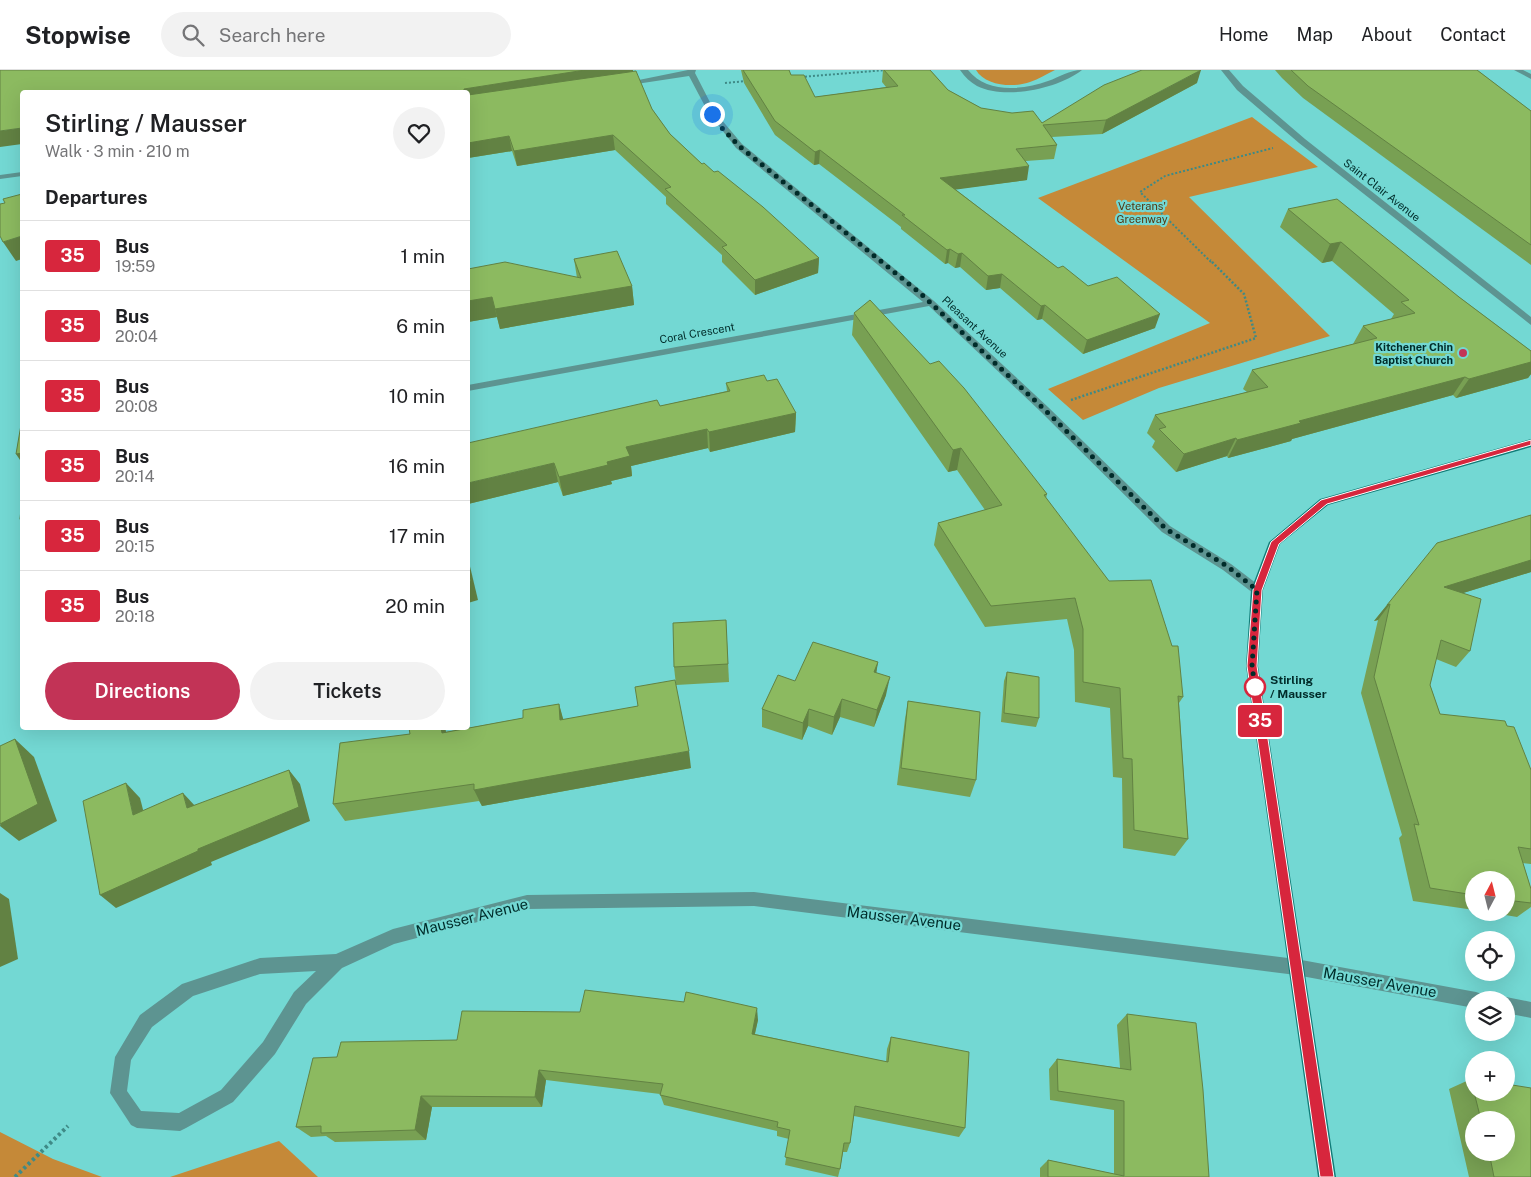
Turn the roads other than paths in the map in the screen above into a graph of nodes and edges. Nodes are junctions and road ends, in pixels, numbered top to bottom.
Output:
1 (964, 70) edge
2 (1078, 70) edge
3 (1225, 70) edge
4 (1518, 70) edge
5 (691, 72) edge
6 (1531, 76) edge
7 (612, 85) edge
8 (20, 174) edge
9 (0, 177) edge
10 (931, 303) junction
11 (1531, 322) edge
12 (470, 388) edge
13 (1531, 443) edge
14 (1257, 590) junction
15 (336, 962) junction
16 (1296, 967) junction
17 (1465, 998) edge
18 (1515, 1007) edge
19 (1531, 1010) edge
20 (1327, 1177) edge

1 - 2 street
3 - 11 street, Saint Clair Avenue
4 - 6 street
5 - 7 street
5 - 10 street, Pleasant Avenue
8 - 9 street
10 - 12 street, Coral Crescent
10 - 14 street, Pleasant Avenue
13 - 14 street
14 - 16 street
15 - 15 street, Mausser Avenue
15 - 16 street, Mausser Avenue
16 - 17 street, Mausser Avenue
16 - 20 street
18 - 19 street

